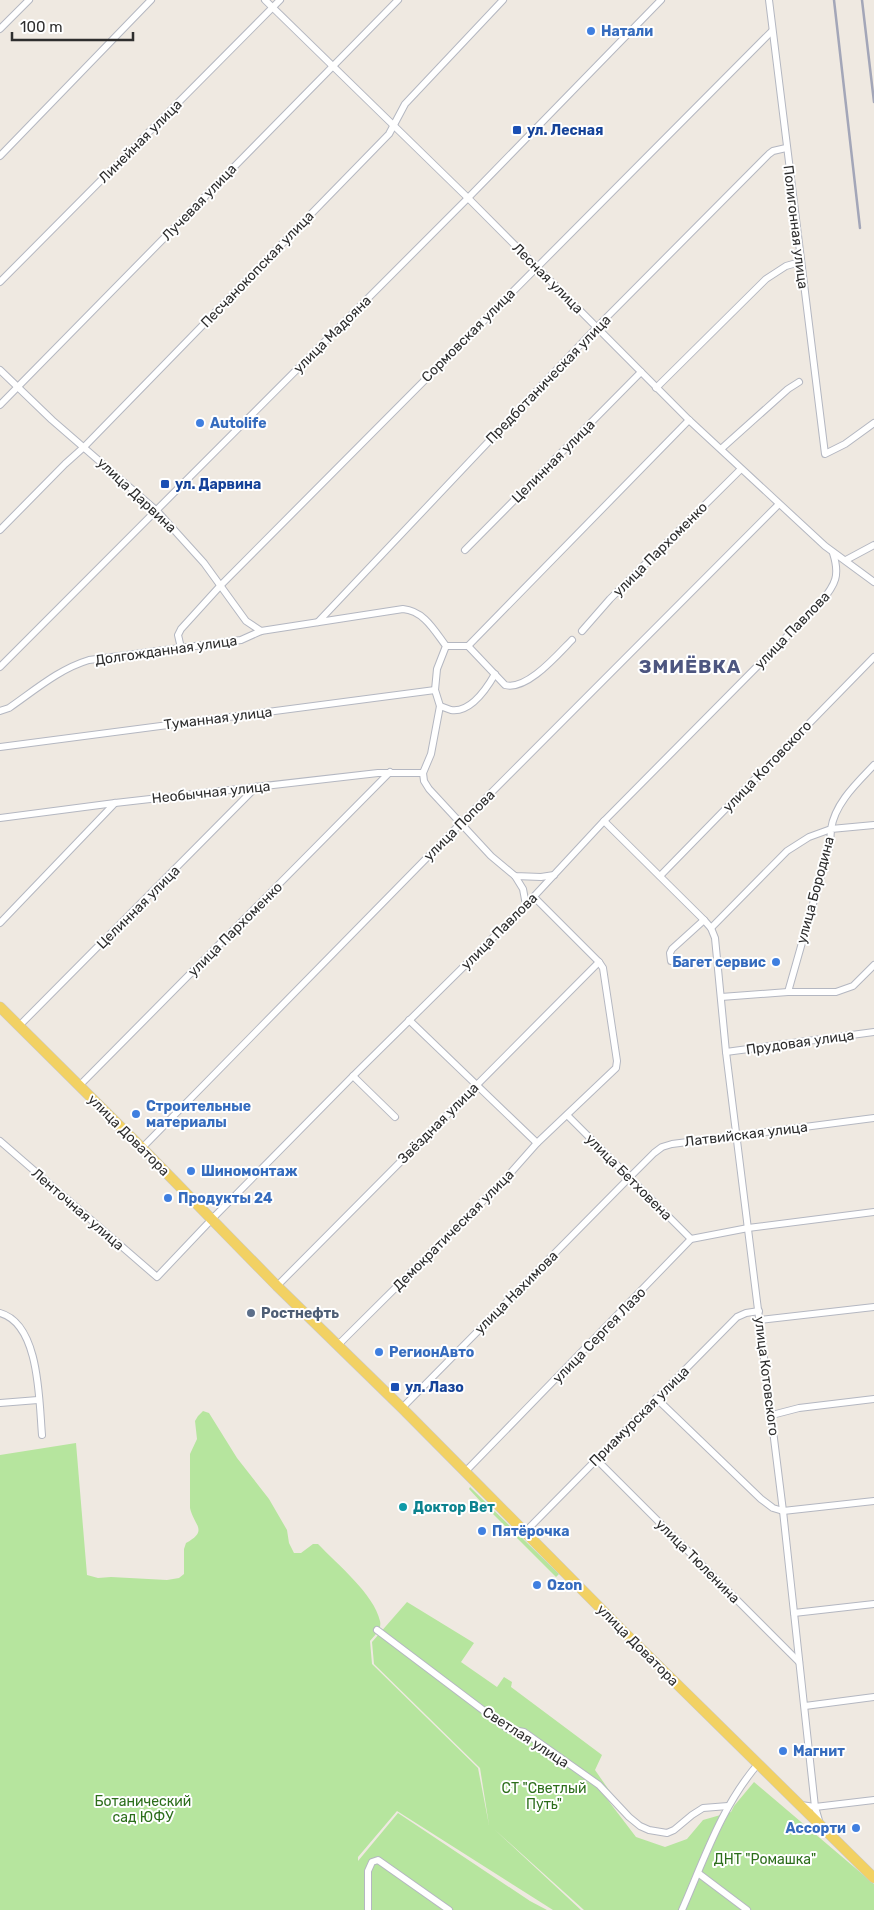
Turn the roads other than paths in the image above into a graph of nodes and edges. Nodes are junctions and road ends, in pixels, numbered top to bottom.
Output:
1 (29, 0) edge
2 (151, 0) edge
3 (266, 0) edge
4 (280, 0) edge
5 (398, 0) edge
6 (503, 0) edge
7 (661, 0) edge
8 (768, 0) edge
9 (273, 7) junction
10 (0, 29) edge
11 (772, 31) junction
12 (333, 65) junction
13 (394, 126) junction
14 (786, 148) junction
15 (0, 156) edge
16 (468, 198) junction
17 (800, 262) junction
18 (536, 267) junction
19 (0, 282) edge
20 (597, 327) junction
21 (0, 370) edge
22 (641, 372) junction
23 (799, 382) dead end
24 (17, 387) junction
25 (656, 388) junction
26 (0, 405) edge
27 (689, 420) junction
28 (874, 423) edge
29 (84, 447) junction
30 (721, 450) junction
31 (741, 469) junction
32 (778, 505) junction
33 (157, 511) junction
34 (0, 530) edge
35 (874, 545) edge
36 (465, 550) dead end
37 (833, 553) junction
38 (846, 560) junction
39 (874, 582) edge
40 (220, 584) junction
41 (318, 622) junction
42 (261, 631) junction
43 (582, 631) dead end
44 (572, 640) dead end
45 (446, 646) junction
46 (468, 646) junction
47 (181, 648) junction
48 (874, 657) edge
49 (0, 667) edge
50 (494, 674) junction
51 (435, 690) junction
52 (440, 706) junction
53 (0, 711) edge
54 (0, 747) edge
55 (874, 765) edge
56 (390, 772) junction
57 (423, 772) junction
58 (256, 787) junction
59 (115, 803) junction
60 (0, 818) edge
61 (604, 821) junction
62 (460, 824) junction
63 (874, 825) edge
64 (831, 829) junction
65 (554, 875) junction
66 (515, 876) junction
67 (660, 876) junction
68 (534, 897) junction
69 (526, 905) junction
70 (704, 920) junction
71 (0, 924) edge
72 (711, 928) junction
73 (599, 962) junction
74 (671, 962) dead end
75 (874, 965) edge
76 (788, 992) junction
77 (721, 997) junction
78 (0, 1007) edge
79 (409, 1020) junction
80 (20, 1026) junction
81 (874, 1032) edge
82 (726, 1052) junction
83 (353, 1076) junction
84 (476, 1085) junction
85 (79, 1086) junction
86 (567, 1115) junction
87 (395, 1117) dead end
88 (874, 1118) edge
89 (736, 1135) junction
90 (0, 1141) edge
91 (537, 1143) junction
92 (142, 1148) junction
93 (630, 1177) junction
94 (874, 1212) edge
95 (212, 1219) junction
96 (748, 1228) junction
97 (691, 1239) junction
98 (157, 1278) joint
99 (277, 1286) junction
100 (874, 1307) edge
101 (759, 1311) junction
102 (0, 1313) edge
103 (760, 1320) junction
104 (338, 1345) junction
105 (656, 1398) junction
106 (874, 1399) edge
107 (38, 1400) junction
108 (0, 1403) edge
109 (402, 1408) junction
110 (772, 1415) junction
111 (42, 1435) dead end
112 (596, 1459) junction
113 (465, 1472) junction
114 (874, 1501) edge
115 (783, 1511) junction
116 (525, 1532) junction
117 (874, 1604) edge
118 (794, 1613) junction
119 (378, 1630) dead end
120 (799, 1662) junction
121 (874, 1697) edge
122 (805, 1706) junction
123 (758, 1764) junction
124 (874, 1800) edge
125 (799, 1804) junction
126 (728, 1806) junction
127 (816, 1807) junction
128 (820, 1825) junction
129 (698, 1873) junction
130 (874, 1878) edge
131 (445, 1909) edge
132 (368, 1910) edge
133 (682, 1910) edge
134 (747, 1910) edge

1 - 10 street
2 - 15 street
3 - 9 street, Лесная улица
4 - 9 street, Линейная улица
5 - 12 street, Лучевая улица
6 - 13 street, Песчанокопская улица
7 - 16 street, улица Мадояна
8 - 11 street, Полигонная улица
9 - 12 street, Лесная улица
9 - 19 street, Линейная улица
11 - 14 street, Полигонная улица
11 - 18 street, Сормовская улица
12 - 13 street, Лесная улица
12 - 24 street, Лучевая улица
13 - 16 street, Лесная улица
13 - 29 street, Песчанокопская улица
14 - 17 street, Полигонная улица
14 - 20 street, Предботаническая улица
16 - 18 street, Лесная улица
16 - 33 street, улица Мадояна
17 - 25 street
17 - 28 street, Полигонная улица
18 - 20 street, Лесная улица
18 - 40 street, Сормовская улица
20 - 22 street, Лесная улица
20 - 41 street, Предботаническая улица
21 - 24 street, улица Дарвина
22 - 25 street, Лесная улица
22 - 36 street, Целинная улица
23 - 30 street
24 - 26 street, Лучевая улица
24 - 29 street, улица Дарвина
25 - 27 street, Лесная улица
27 - 30 street, Лесная улица
27 - 46 street
29 - 33 street, улица Дарвина
29 - 34 street, Песчанокопская улица
30 - 31 street, Лесная улица
31 - 32 street, Лесная улица
31 - 43 street, улица Пархоменко
32 - 37 street, Лесная улица
32 - 62 street, улица Попова
33 - 40 street, улица Дарвина
33 - 49 street, улица Мадояна
35 - 38 street
37 - 38 street, Лесная улица
37 - 61 street, улица Павлова
38 - 39 street, Лесная улица
40 - 42 street, улица Дарвина
40 - 47 street, Сормовская улица
41 - 42 street, Долгожданная улица
41 - 45 street, Долгожданная улица
42 - 47 street, Долгожданная улица
44 - 50 street
45 - 46 street
45 - 51 street
46 - 50 street
47 - 53 street, Долгожданная улица
48 - 67 street, улица Котовского
50 - 52 street
51 - 52 street
51 - 54 street, Туманная улица
52 - 57 street
55 - 64 street
56 - 57 street, Необычная улица
56 - 58 street, Необычная улица
56 - 85 street, улица Пархоменко
57 - 62 street
58 - 59 street, Необычная улица
58 - 80 street, Целинная улица
59 - 60 street, Необычная улица
59 - 71 street
61 - 65 street, улица Павлова
61 - 67 street, улица Котовского
62 - 66 street
62 - 92 street, улица Попова
63 - 64 street, улица Бородина
64 - 72 street
64 - 76 street, улица Бородина
65 - 66 street
65 - 68 street, улица Павлова
66 - 69 street
67 - 70 street, улица Котовского
68 - 69 street, улица Павлова
68 - 73 street
69 - 79 street, улица Павлова
70 - 72 street, улица Котовского
70 - 74 street
72 - 77 street, улица Котовского
73 - 84 street, Звёздная улица
73 - 86 street, Демократическая улица
75 - 76 street
76 - 77 street
77 - 82 street, улица Котовского
78 - 80 main road, улица Доватора
79 - 83 street, улица Павлова
79 - 84 street
80 - 85 main road, улица Доватора
81 - 82 street, Прудовая улица
82 - 89 street, улица Котовского
83 - 87 street
83 - 95 street, улица Павлова
84 - 91 street
84 - 99 street, Звёздная улица
85 - 92 main road, улица Доватора
86 - 91 street, Демократическая улица
86 - 93 street, улица Бетховена
88 - 89 street, Латвийская улица
89 - 93 street, Латвийская улица
89 - 96 street, улица Котовского
90 - 98 street, Ленточная улица
91 - 104 street, Демократическая улица
92 - 95 main road, улица Доватора
93 - 97 street, улица Бетховена
93 - 109 street, улица Нахимова
94 - 96 street
95 - 98 street, улица Павлова
95 - 99 main road, улица Доватора
96 - 97 street
96 - 101 street, улица Котовского
97 - 113 street, улица Сергея Лазо
99 - 104 main road, улица Доватора
100 - 103 street
101 - 103 street, улица Котовского
101 - 105 street, Приамурская улица
102 - 107 street
103 - 110 street, улица Котовского
104 - 109 main road, улица Доватора
105 - 112 street, Приамурская улица
105 - 115 street
106 - 110 street
107 - 108 street
107 - 111 street
109 - 113 main road, улица Доватора
110 - 115 street, улица Котовского
112 - 116 street, Приамурская улица
112 - 120 street, улица Тюленина
113 - 116 main road, улица Доватора
114 - 115 street
115 - 118 street, улица Котовского
116 - 123 main road, улица Доватора
117 - 118 street
118 - 120 street, улица Котовского
119 - 126 street, Светлая улица
120 - 122 street, улица Котовского
121 - 122 street
122 - 127 street, улица Котовского
123 - 125 main road, улица Доватора
123 - 126 street
124 - 127 street
125 - 127 street
125 - 128 main road, улица Доватора
126 - 129 street
127 - 128 street, улица Котовского
128 - 130 main road, улица Доватора
129 - 133 street
129 - 134 street
131 - 132 street

